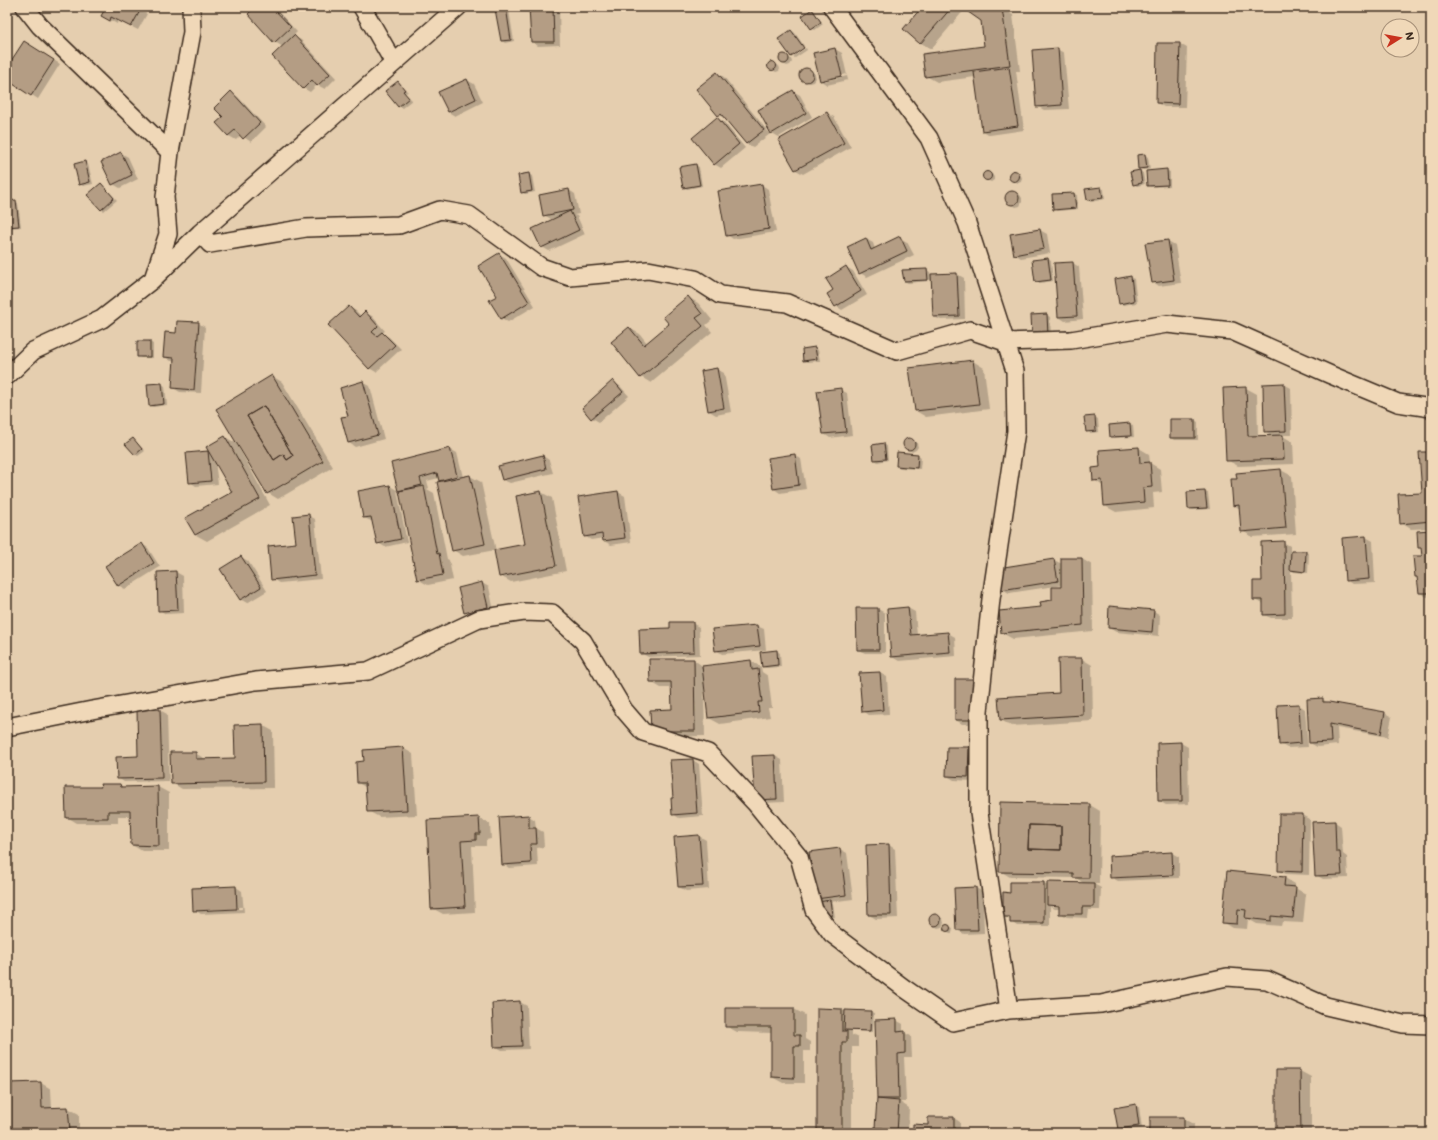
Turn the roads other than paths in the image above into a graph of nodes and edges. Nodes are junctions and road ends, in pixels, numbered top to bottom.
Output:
1 (25, 7) edge
2 (191, 7) edge
3 (362, 7) edge
4 (458, 7) edge
5 (832, 7) edge
6 (394, 63) junction
7 (170, 152) junction
8 (200, 233) junction
9 (152, 280) junction
10 (1005, 342) junction
11 (7, 376) edge
12 (1431, 408) edge
13 (7, 727) edge
14 (1009, 1010) junction
15 (1431, 1025) edge

1 - 7 street
2 - 7 street
3 - 6 street
4 - 6 street
5 - 10 street
6 - 8 street
7 - 9 street
8 - 9 street
8 - 10 street
9 - 11 street
10 - 12 street
10 - 14 street
13 - 14 street
14 - 15 street

